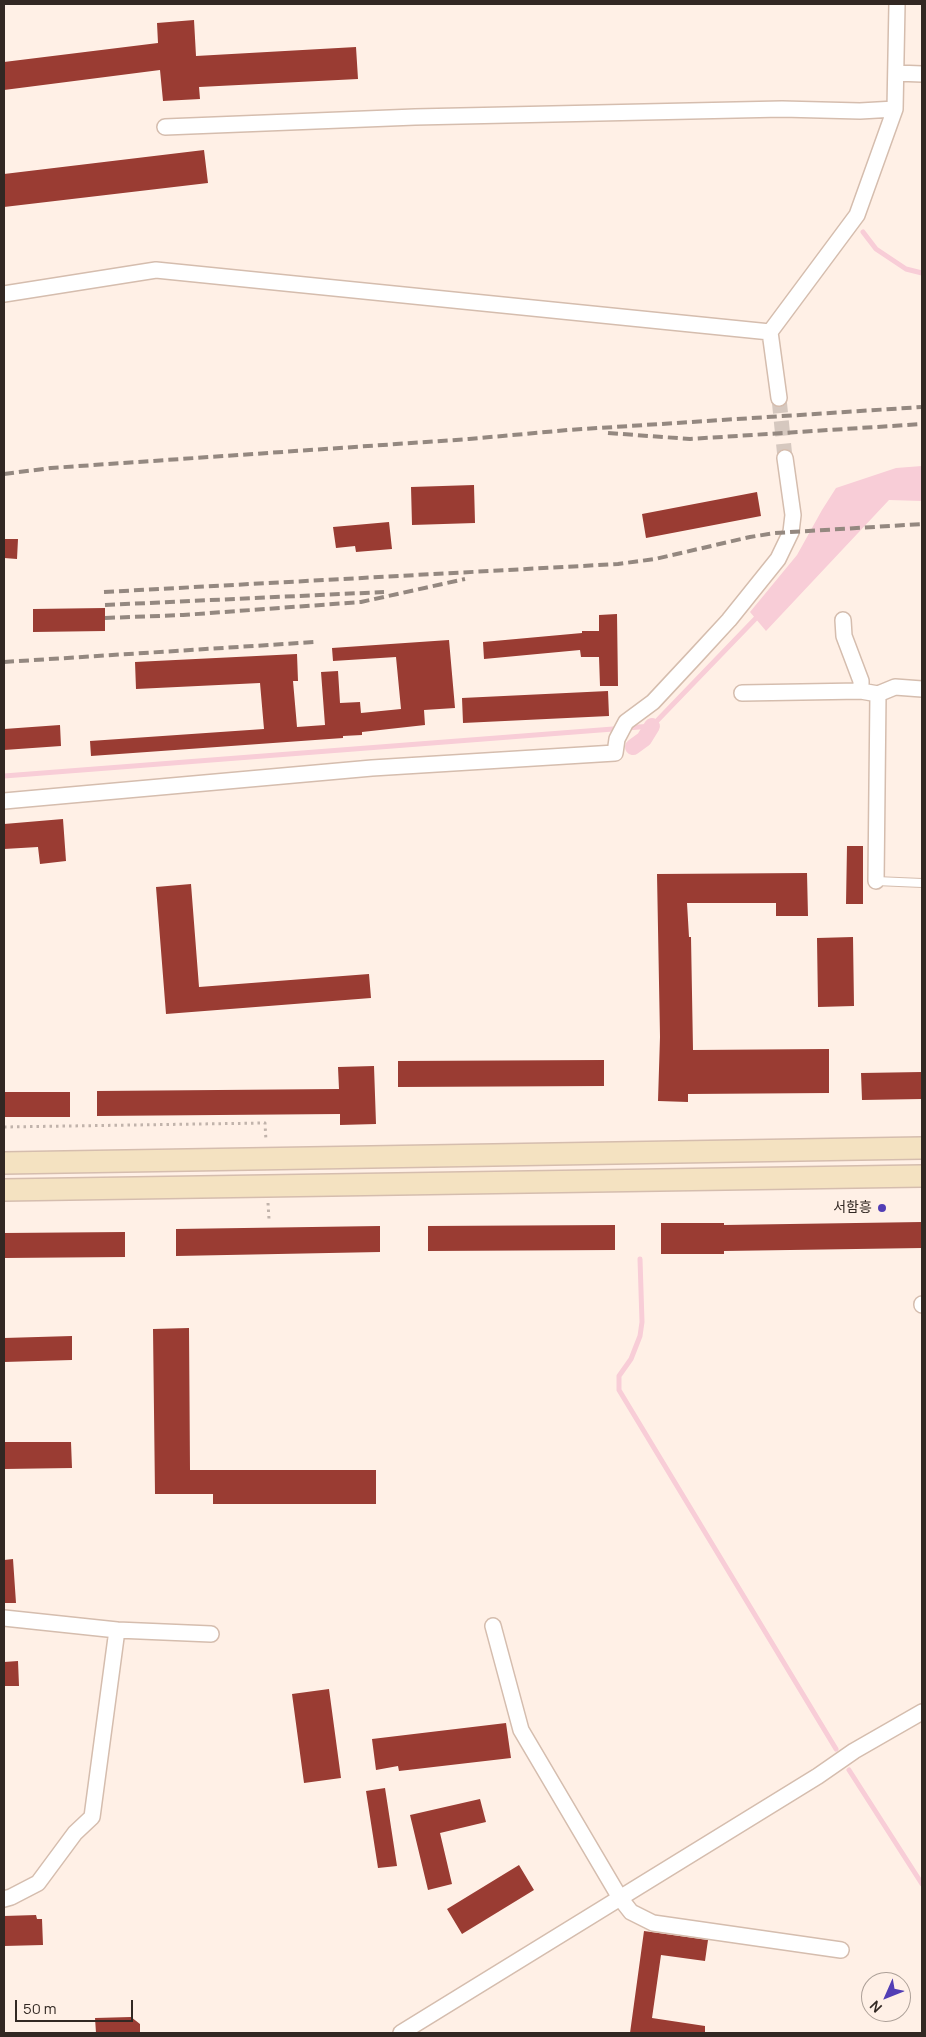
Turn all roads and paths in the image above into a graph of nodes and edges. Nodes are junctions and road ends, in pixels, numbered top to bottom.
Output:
1 (897, 4) edge
2 (896, 73) junction
3 (922, 74) edge
4 (895, 109) junction
5 (165, 127) dead end
6 (4, 294) edge
7 (770, 332) junction
8 (779, 398) tunnel mouth
9 (785, 458) tunnel mouth
10 (843, 620) dead end
11 (922, 688) edge
12 (861, 691) junction
13 (742, 693) dead end
14 (878, 694) junction
15 (4, 801) edge
16 (876, 881) joint
17 (922, 883) edge
18 (265, 1123) dead end
19 (4, 1127) edge
20 (922, 1148) edge
21 (4, 1163) edge
22 (922, 1176) edge
23 (4, 1190) edge
24 (4, 1618) edge
25 (493, 1626) dead end
26 (117, 1630) junction
27 (211, 1634) dead end
28 (922, 1712) edge
29 (620, 1898) junction
30 (4, 1899) edge
31 (841, 1950) dead end
32 (401, 2033) edge

1 - 2 street
2 - 3 street
2 - 4 street
4 - 5 street
4 - 7 street
6 - 7 street
7 - 8 street
9 - 15 street
10 - 12 street
11 - 14 street
12 - 13 street
12 - 14 street
14 - 16 street
16 - 17 lane
18 - 19 path
20 - 21 main road
22 - 23 main road
24 - 26 street
25 - 29 street
26 - 27 street
26 - 30 street
28 - 29 street
29 - 31 street
29 - 32 street

